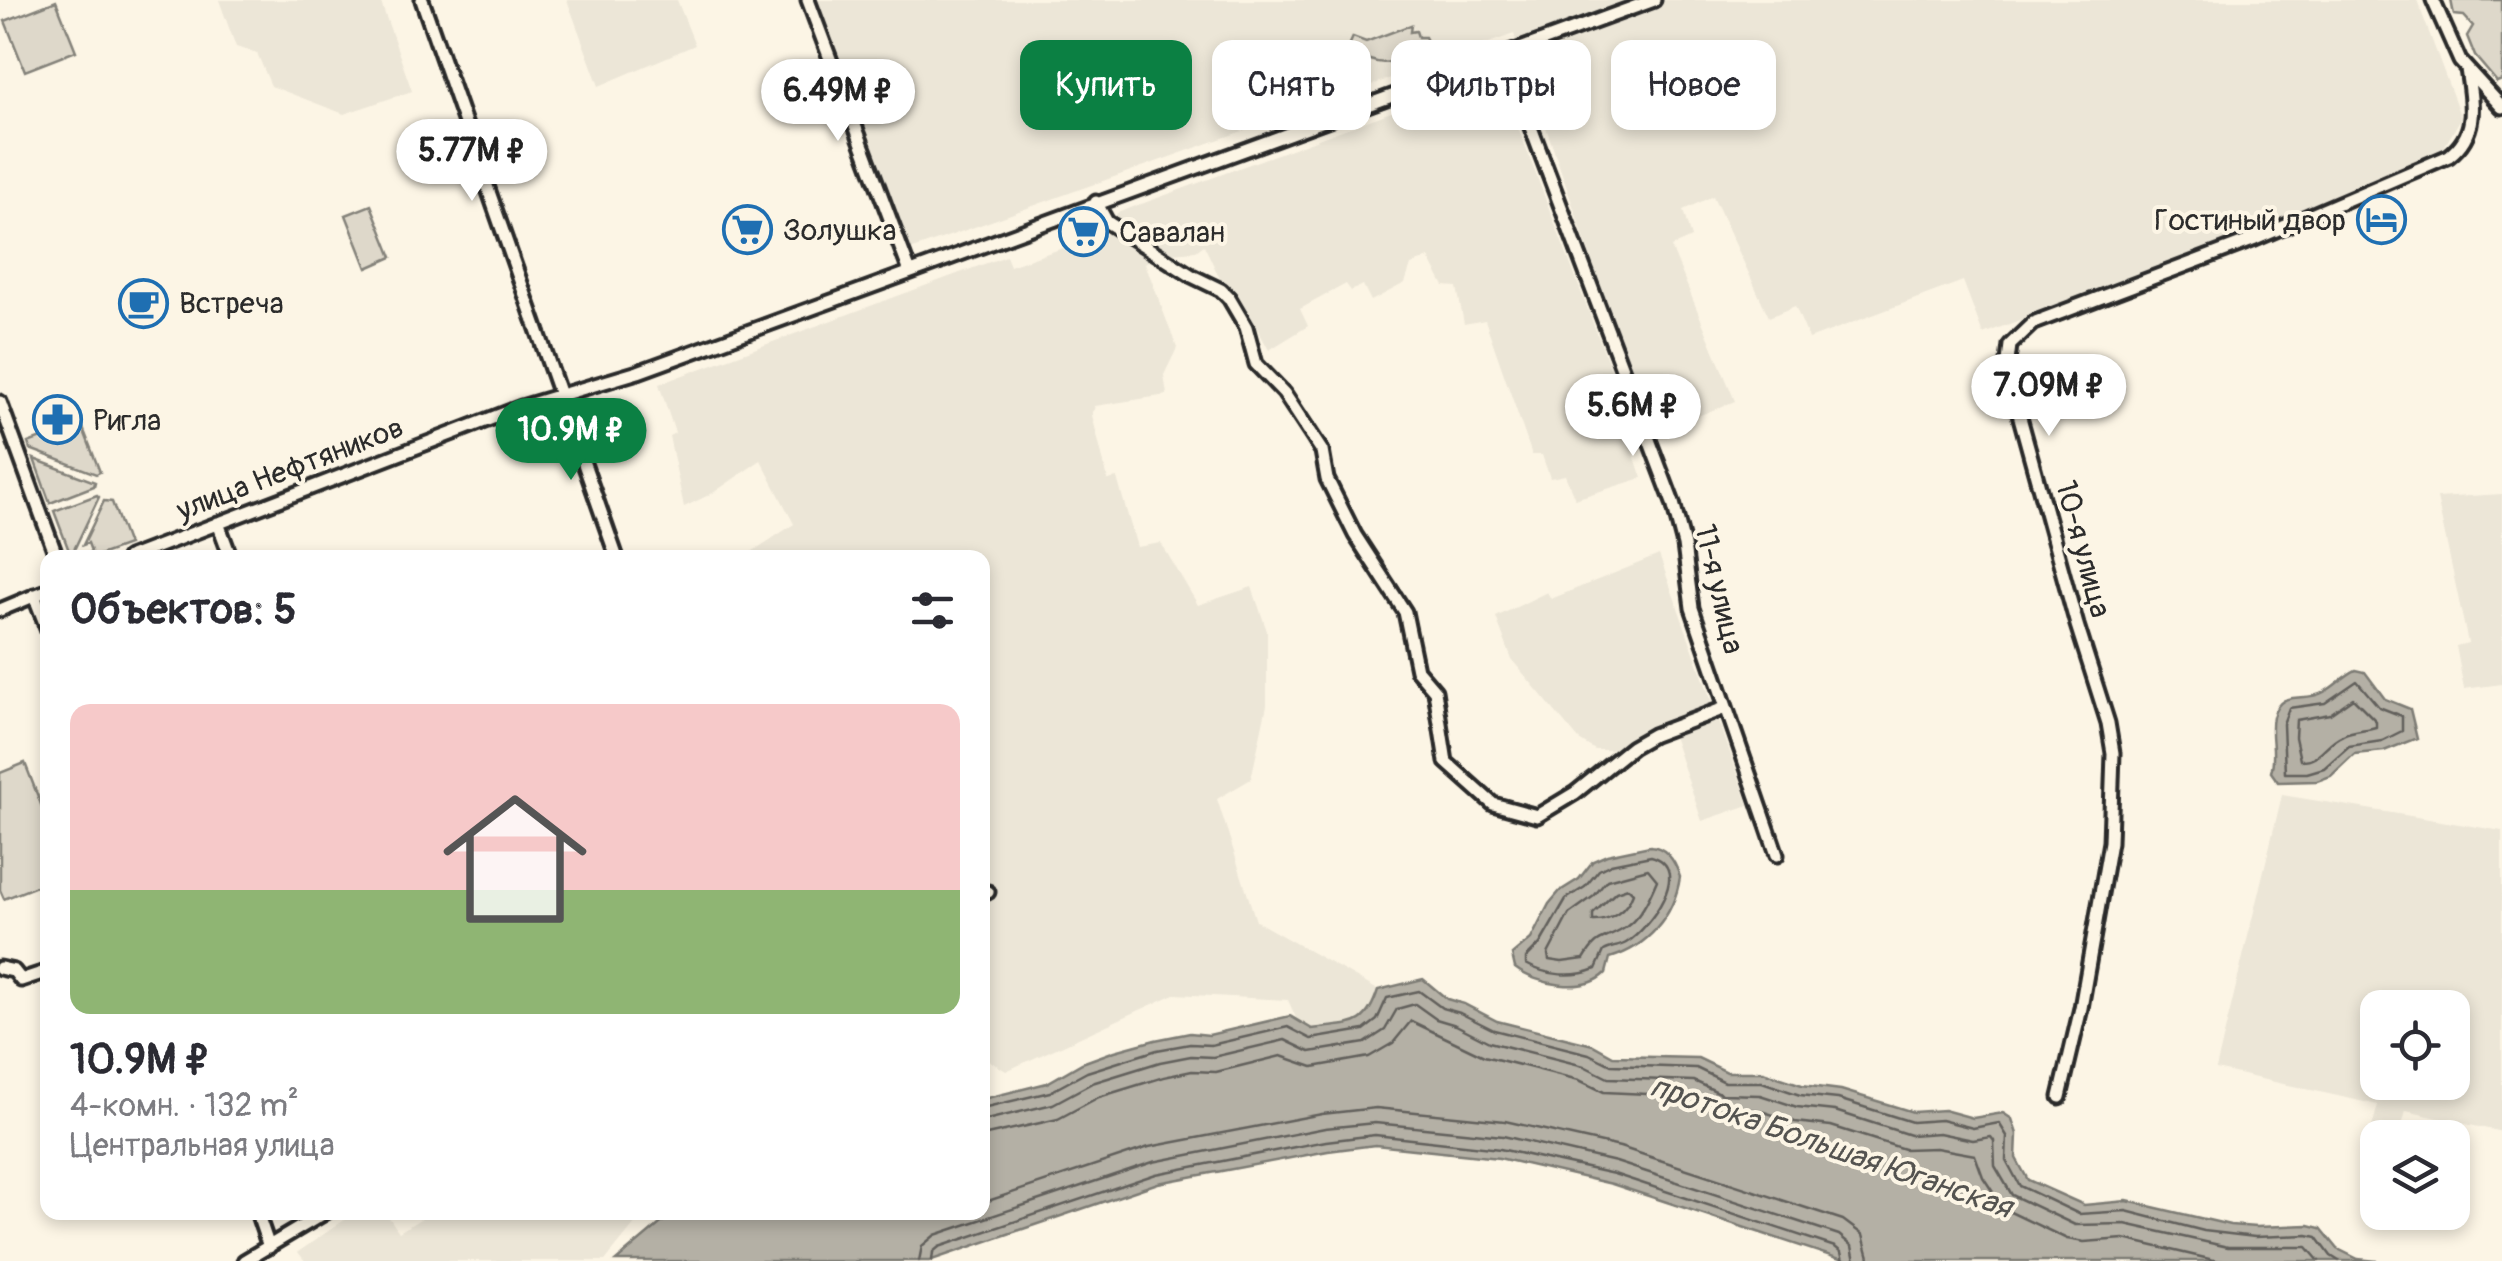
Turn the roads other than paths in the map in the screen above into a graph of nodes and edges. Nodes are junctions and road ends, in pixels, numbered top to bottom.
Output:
1 (422, 0) edge
2 (808, 0) edge
3 (1654, 0) edge
4 (2433, 0) edge
5 (1547, 40) edge
6 (2467, 70) junction
7 (1391, 96) edge
8 (2502, 106) edge
9 (1532, 130) edge
10 (1096, 202) junction
11 (910, 272) junction
12 (562, 395) junction
13 (0, 402) edge
14 (218, 524) junction
15 (55, 550) edge
16 (149, 550) edge
17 (228, 550) edge
18 (614, 550) edge
19 (40, 593) edge
20 (34, 595) junction
21 (0, 610) edge
22 (40, 610) edge
23 (1726, 708) junction
24 (1776, 855) dead end
25 (0, 968) edge
26 (40, 974) edge
27 (2060, 1097) dead end
28 (260, 1220) edge
29 (313, 1220) edge
30 (269, 1247) junction
31 (244, 1261) edge

1 - 12 street
2 - 11 street
3 - 5 street, улица Нефтяников
4 - 6 street
6 - 8 street
6 - 27 street, 10-я улица
7 - 10 street, улица Нефтяников
9 - 23 street, 11-я улица
10 - 11 street, улица Нефтяников
10 - 23 street
11 - 12 street, улица Нефтяников
12 - 14 street, улица Нефтяников
12 - 18 street
13 - 15 street
14 - 16 street, улица Нефтяников
14 - 17 street
19 - 20 street
20 - 21 street
20 - 22 street
23 - 24 street, 11-я улица
25 - 26 street
28 - 30 street
29 - 30 street
30 - 31 street

